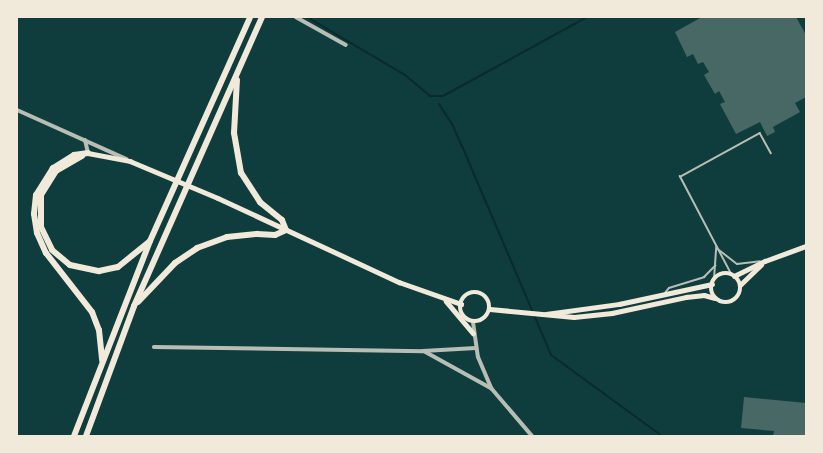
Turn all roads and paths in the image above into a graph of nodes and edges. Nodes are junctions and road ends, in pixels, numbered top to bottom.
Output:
1 (250, 17) edge
2 (262, 17) edge
3 (296, 17) edge
4 (346, 45) dead end
5 (238, 76) junction
6 (17, 110) edge
7 (85, 140) junction
8 (88, 153) junction
9 (771, 153) dead end
10 (130, 161) junction
11 (286, 230) junction
12 (150, 241) junction
13 (806, 246) edge
14 (716, 248) junction
15 (765, 261) junction
16 (715, 266) junction
17 (732, 275) junction
18 (713, 281) junction
19 (740, 285) junction
20 (663, 295) junction
21 (715, 298) junction
22 (445, 299) junction
23 (461, 304) junction
24 (134, 306) junction
25 (490, 309) junction
26 (540, 315) junction
27 (473, 322) junction
28 (473, 333) junction
29 (154, 347) dead end
30 (476, 348) junction
31 (423, 351) junction
32 (102, 362) junction
33 (491, 388) junction
34 (74, 436) edge
35 (86, 436) edge
36 (532, 436) edge

1 - 12 highway
2 - 5 highway
3 - 4 street
5 - 11 highway
5 - 24 highway
6 - 7 street
7 - 8 street
7 - 10 street
8 - 10 main road
8 - 12 highway
8 - 32 highway
9 - 14 lane
10 - 11 main road
11 - 22 main road
11 - 24 highway
12 - 32 highway
13 - 15 main road
14 - 15 lane
14 - 16 lane
14 - 17 lane
15 - 17 main road
15 - 19 main road
16 - 18 lane
16 - 20 lane
17 - 18 main road
17 - 19 main road
18 - 20 main road
18 - 21 main road
19 - 21 main road
20 - 26 main road
21 - 26 main road
22 - 23 main road
22 - 28 main road
23 - 25 main road
23 - 27 main road
24 - 35 highway
25 - 26 main road
25 - 27 main road
27 - 28 street
28 - 30 street
29 - 31 street
30 - 31 street
30 - 33 street
31 - 33 street
32 - 34 highway
33 - 36 street

